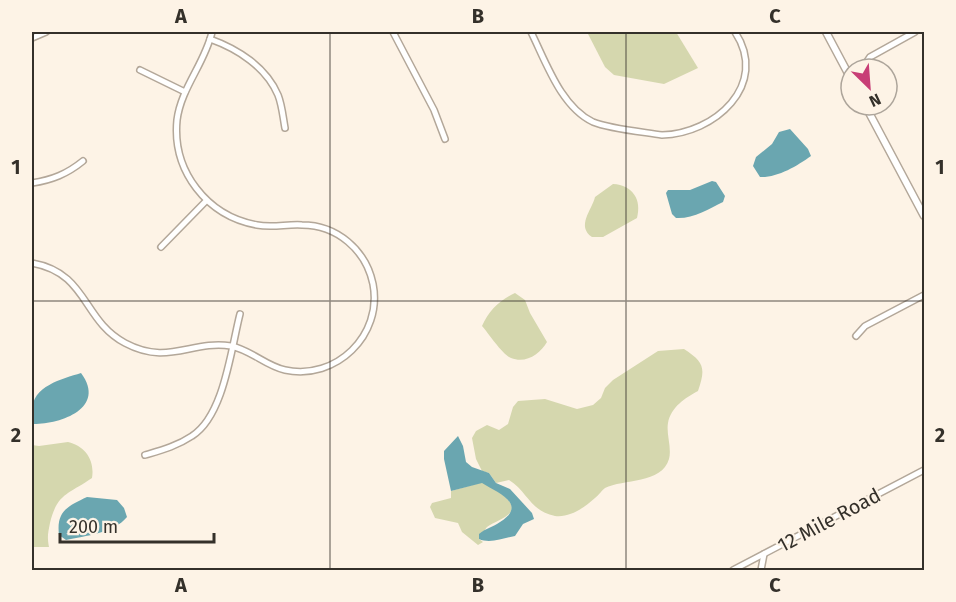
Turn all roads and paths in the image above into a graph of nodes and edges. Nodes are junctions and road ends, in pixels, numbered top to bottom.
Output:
1 (46, 32) edge
2 (212, 32) edge
3 (393, 32) edge
4 (531, 32) edge
5 (735, 32) edge
6 (826, 32) edge
7 (915, 32) edge
8 (32, 38) edge
9 (210, 39) junction
10 (840, 57) edge
11 (870, 57) edge
12 (140, 70) dead end
13 (185, 92) junction
14 (871, 117) edge
15 (285, 128) dead end
16 (446, 139) dead end
17 (83, 161) dead end
18 (32, 183) edge
19 (206, 201) junction
20 (924, 216) edge
21 (161, 247) dead end
22 (32, 263) edge
23 (924, 295) edge
24 (240, 314) dead end
25 (856, 336) dead end
26 (232, 346) junction
27 (145, 454) dead end
28 (924, 470) edge
29 (764, 554) junction
30 (733, 570) edge
31 (761, 570) edge

1 - 8 street
2 - 9 street
3 - 16 street
4 - 5 street
6 - 10 street
7 - 11 street
9 - 13 street
9 - 15 street
12 - 13 street
13 - 19 street
14 - 20 street
17 - 18 street
19 - 21 street
19 - 26 street
22 - 26 street
23 - 25 street
24 - 26 street
26 - 27 street
28 - 29 street, 12 Mile Road
29 - 30 street, 12 Mile Road
29 - 31 street

